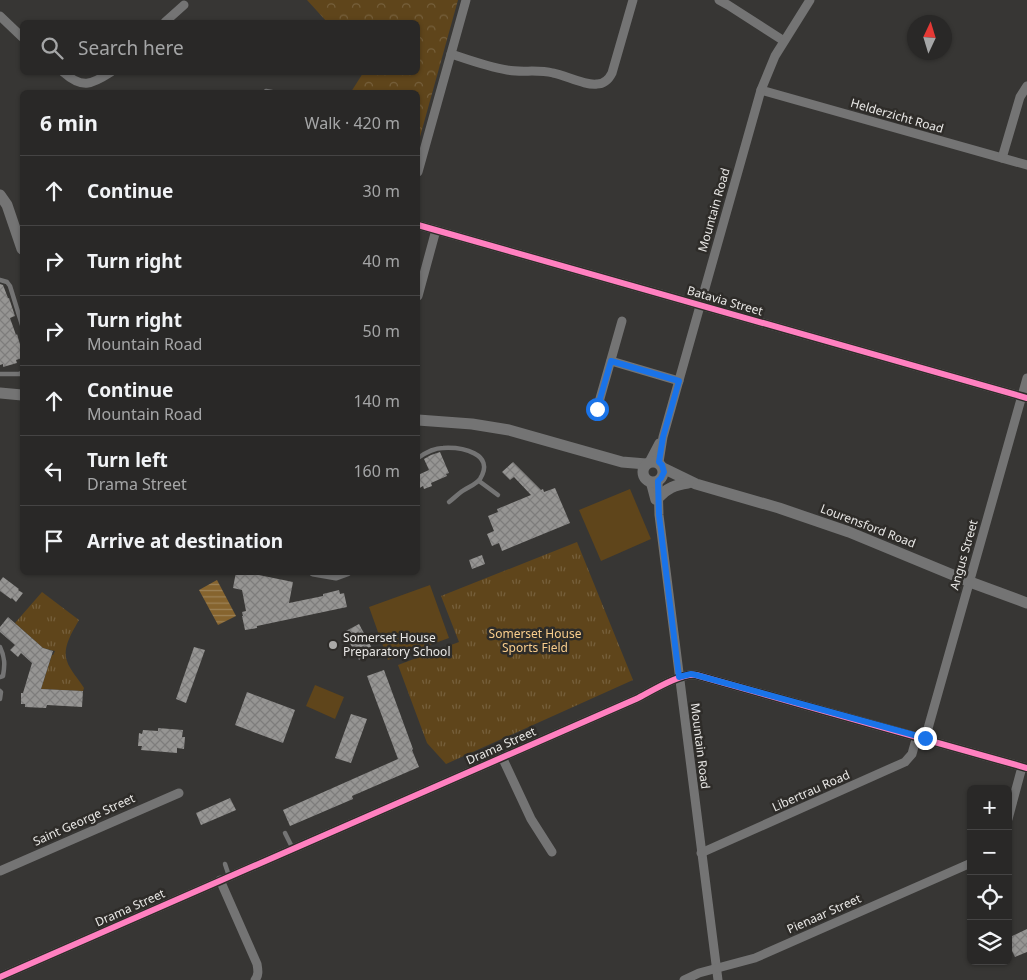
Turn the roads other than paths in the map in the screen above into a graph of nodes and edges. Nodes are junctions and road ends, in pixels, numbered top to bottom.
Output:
1 (466, 0) edge
2 (633, 0) edge
3 (719, 0) edge
4 (810, 0) edge
5 (184, 5) dead end
6 (0, 16) edge
7 (167, 20) edge
8 (20, 35) edge
9 (784, 42) junction
10 (451, 54) junction
11 (66, 75) edge
12 (106, 75) edge
13 (1027, 86) edge
14 (761, 90) junction
15 (1002, 158) junction
16 (420, 165) edge
17 (1027, 165) edge
18 (0, 195) edge
19 (420, 226) edge
20 (436, 230) junction
21 (20, 239) edge
22 (0, 280) edge
23 (420, 289) edge
24 (700, 306) junction
25 (20, 318) edge
26 (622, 321) dead end
27 (611, 361) junction
28 (0, 374) edge
29 (20, 374) edge
30 (1027, 378) edge
31 (679, 381) junction
32 (0, 394) edge
33 (20, 395) edge
34 (1024, 397) edge
35 (597, 409) dead end
36 (420, 420) edge
37 (420, 457) edge
38 (654, 471) junction
39 (479, 481) junction
40 (692, 483) junction
41 (498, 495) dead end
42 (658, 498) junction
43 (449, 502) dead end
44 (659, 515) junction
45 (970, 582) junction
46 (1027, 603) edge
47 (0, 647) edge
48 (0, 677) edge
49 (679, 677) junction
50 (0, 690) edge
51 (0, 699) edge
52 (921, 737) junction
53 (502, 757) junction
54 (1025, 767) edge
55 (179, 792) dead end
56 (1012, 807) edge
57 (285, 833) dead end
58 (292, 849) junction
59 (552, 852) dead end
60 (701, 853) junction
61 (225, 864) dead end
62 (967, 864) edge
63 (0, 871) edge
64 (229, 876) junction
65 (220, 880) junction
66 (716, 968) junction
67 (0, 977) edge
68 (254, 980) edge
69 (684, 980) edge
70 (718, 980) edge

1 - 10 street
2 - 10 street
3 - 9 street
4 - 9 street, Mountain Road
5 - 7 street
6 - 8 street
9 - 14 street, Mountain Road
10 - 16 street
11 - 12 street
13 - 15 street
14 - 15 street, Helderzicht Road
14 - 24 street, Mountain Road
15 - 17 street, Helderzicht Road
18 - 21 street
19 - 20 street, Batavia Street
20 - 23 street
20 - 24 street, Batavia Street
22 - 25 lane
24 - 31 street, Mountain Road
24 - 34 street, Batavia Street
26 - 27 street
27 - 31 street
27 - 35 street
28 - 29 lane
30 - 34 street, Angus Street
31 - 38 street, Mountain Road
32 - 33 street
34 - 45 street, Angus Street
36 - 38 street, Lourensford Road
37 - 39 lane
38 - 40 street, Lourensford Road
38 - 42 street, Mountain Road
38 - 44 street, Mountain Road
39 - 41 lane
39 - 43 lane
40 - 42 street
40 - 45 street, Lourensford Road
42 - 44 street, Mountain Road
44 - 49 street, Mountain Road
45 - 46 street, Lourensford Road
45 - 52 street, Angus Street
47 - 48 lane
49 - 52 street, Drama Street
49 - 53 street, Drama Street
49 - 60 street, Mountain Road
50 - 51 lane
52 - 54 street, Drama Street
52 - 60 street, Libertrau Road
53 - 58 street, Drama Street
53 - 59 street
54 - 56 street
55 - 63 street, Saint George Street
57 - 58 lane
58 - 64 street, Drama Street
60 - 66 street, Mountain Road
61 - 64 lane
62 - 66 street, Pienaar Street
64 - 65 street, Drama Street
65 - 67 street, Drama Street
65 - 68 street
66 - 69 street, Pienaar Street
66 - 70 street, Mountain Road

